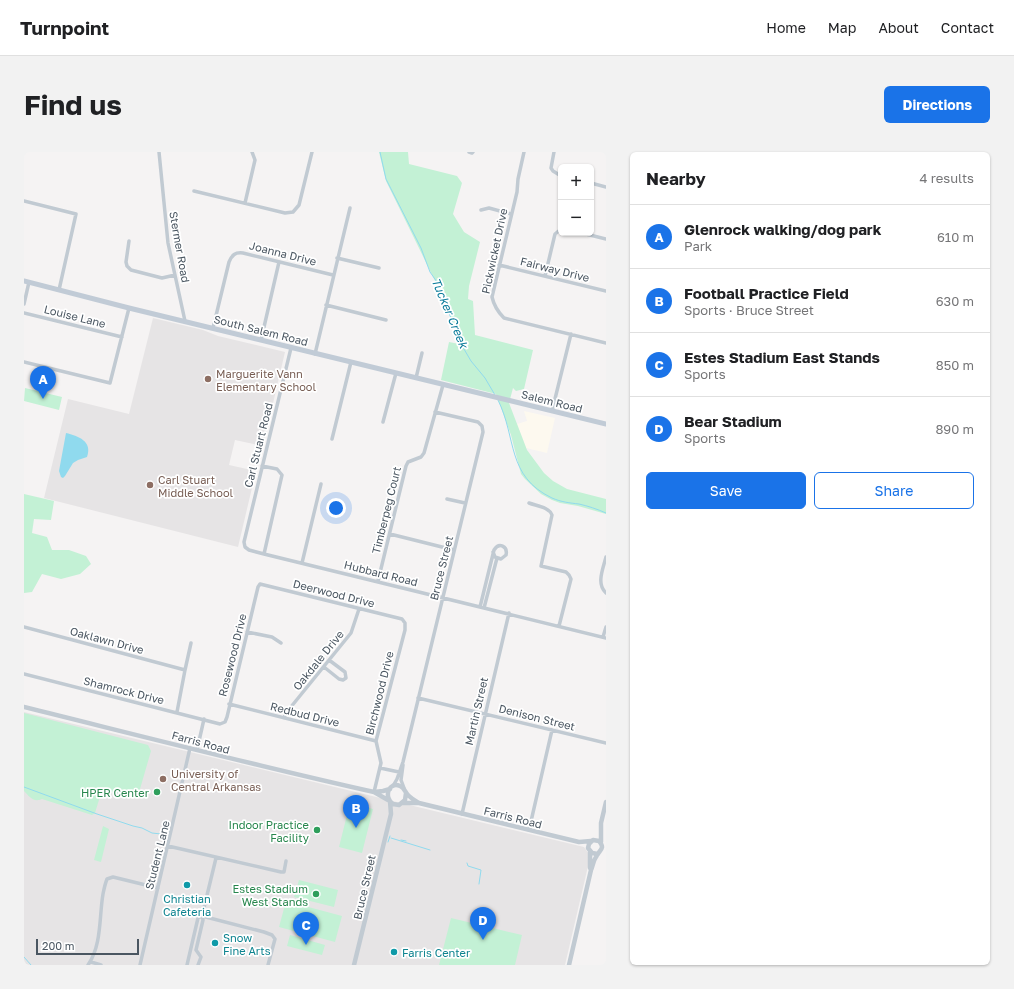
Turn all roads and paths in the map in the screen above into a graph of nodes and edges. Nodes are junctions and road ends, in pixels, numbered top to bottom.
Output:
1 (159, 152) edge
2 (252, 152) edge
3 (312, 152) edge
4 (524, 152) edge
5 (554, 152) edge
6 (558, 174) edge
7 (594, 184) edge
8 (606, 187) edge
9 (194, 191) dead end
10 (24, 201) edge
11 (245, 203) junction
12 (350, 208) dead end
13 (481, 210) dead end
14 (511, 214) junction
15 (558, 231) edge
16 (594, 236) edge
17 (606, 239) edge
18 (129, 241) dead end
19 (337, 258) junction
20 (279, 262) junction
21 (499, 265) junction
22 (379, 268) dead end
23 (175, 275) junction
24 (333, 275) junction
25 (545, 276) junction
26 (27, 281) edge
27 (59, 290) junction
28 (606, 291) edge
29 (24, 304) edge
30 (326, 305) junction
31 (129, 308) junction
32 (24, 313) edge
33 (386, 320) dead end
34 (185, 321) junction
35 (213, 328) junction
36 (571, 334) junction
37 (122, 337) junction
38 (261, 340) junction
39 (606, 343) edge
40 (291, 348) junction
41 (422, 353) dead end
42 (315, 354) junction
43 (24, 362) edge
44 (352, 362) junction
45 (396, 373) junction
46 (416, 378) junction
47 (443, 385) junction
48 (493, 396) joint
49 (552, 411) junction
50 (435, 412) junction
51 (383, 422) dead end
52 (606, 424) edge
53 (332, 439) dead end
54 (262, 466) junction
55 (321, 484) dead end
56 (447, 499) dead end
57 (465, 503) junction
58 (529, 503) dead end
59 (390, 534) junction
60 (245, 547) joint
61 (454, 550) junction
62 (493, 552) junction
63 (264, 554) junction
64 (606, 557) edge
65 (497, 558) junction
66 (302, 563) junction
67 (378, 581) junction
68 (258, 587) joint
69 (606, 593) edge
70 (443, 597) junction
71 (482, 607) junction
72 (359, 609) junction
73 (508, 613) junction
74 (405, 623) joint
75 (559, 626) junction
76 (606, 627) edge
77 (24, 628) edge
78 (247, 632) junction
79 (605, 638) edge
80 (281, 642) dead end
81 (192, 643) dead end
82 (329, 660) junction
83 (324, 667) junction
84 (185, 670) junction
85 (24, 674) edge
86 (418, 698) junction
87 (230, 704) junction
88 (24, 707) edge
89 (177, 712) junction
90 (485, 713) junction
91 (284, 718) junction
92 (204, 719) junction
93 (220, 724) joint
94 (552, 730) junction
95 (376, 741) junction
96 (606, 744) edge
97 (190, 748) junction
98 (197, 750) junction
99 (403, 762) junction
100 (380, 768) junction
101 (399, 772) junction
102 (391, 787) junction
103 (405, 791) junction
104 (374, 792) junction
105 (389, 800) junction
106 (606, 802) edge
107 (420, 803) junction
108 (401, 804) junction
109 (391, 814) junction
110 (462, 814) junction
111 (601, 823) junction
112 (529, 830) junction
113 (592, 841) junction
114 (579, 842) junction
115 (603, 845) edge
116 (168, 846) junction
117 (589, 851) junction
118 (602, 853) edge
119 (216, 858) junction
120 (286, 861) dead end
121 (591, 870) junction
122 (158, 888) junction
123 (202, 916) junction
124 (196, 950) junction
125 (190, 952) junction
126 (89, 963) edge
127 (101, 965) edge
128 (140, 965) edge
129 (187, 965) edge
130 (198, 965) edge
131 (268, 965) edge
132 (354, 965) edge
133 (569, 965) edge

1 - 23 street, Stermer Road
2 - 11 street
3 - 11 street
4 - 14 street, Pickwicket Drive
5 - 6 street
7 - 8 street
9 - 11 street
10 - 27 street
12 - 19 street
13 - 14 street
14 - 21 street, Pickwicket Drive
15 - 25 street
16 - 17 street
18 - 23 street
19 - 22 street
19 - 24 street
20 - 24 street, Joanna Drive
20 - 35 street, Joanna Drive
20 - 38 street
21 - 25 street, Fairway Drive
21 - 36 street, Pickwicket Drive
23 - 34 street, Stermer Road
24 - 30 street
25 - 28 street, Fairway Drive
26 - 27 main road, South Salem Road
26 - 29 street
27 - 31 main road, South Salem Road
30 - 33 street
30 - 42 street
31 - 34 main road, South Salem Road
31 - 37 street
32 - 37 street, Louise Lane
34 - 35 main road, South Salem Road
35 - 38 main road, South Salem Road
36 - 39 street, Pickwicket Drive
36 - 49 street
37 - 43 street
38 - 40 main road, South Salem Road
40 - 42 main road, South Salem Road
40 - 54 street, Carl Stuart Road
41 - 46 street
42 - 44 main road, South Salem Road
44 - 45 main road, South Salem Road
44 - 53 street
45 - 46 main road, South Salem Road
45 - 51 street
46 - 47 main road, South Salem Road
47 - 48 main road, South Salem Road
47 - 50 street, Timberpeg Court
48 - 49 main road, Salem Road
49 - 52 main road, Salem Road
50 - 57 street, Bruce Street
50 - 59 street, Timberpeg Court
54 - 60 street, Carl Stuart Road
54 - 63 street
55 - 66 street
56 - 57 street
57 - 61 street, Bruce Street
58 - 75 street
59 - 61 street
59 - 67 street, Timberpeg Court
60 - 63 street, Hubbard Road
61 - 70 street, Bruce Street
62 - 65 street
62 - 65 street
62 - 71 street
63 - 66 street, Hubbard Road
64 - 69 street
65 - 71 street
66 - 67 street, Hubbard Road
67 - 70 street, Hubbard Road
68 - 72 street, Deerwood Drive
68 - 78 street, Rosewood Drive
70 - 71 street, Hubbard Road
70 - 86 street, Bruce Street
71 - 73 street, Hubbard Road
72 - 74 street, Deerwood Drive
72 - 82 street, Oakdale Drive
73 - 75 street, Hubbard Road
73 - 90 street, Martin Street
74 - 95 street, Birchwood Drive
75 - 79 street, Hubbard Road
76 - 79 street
77 - 84 street, Oaklawn Drive
78 - 80 street
78 - 87 street, Rosewood Drive
81 - 84 street
82 - 83 street, Oakdale Drive
82 - 83 street
83 - 91 street, Oakdale Drive
84 - 89 street
85 - 89 street, Shamrock Drive
86 - 90 street, Denison Street
86 - 99 street, Bruce Street
87 - 91 street, Redbud Drive
87 - 93 street, Rosewood Drive
88 - 97 street, Farris Road
89 - 92 street, Shamrock Drive
90 - 94 street, Denison Street
90 - 110 street, Martin Street
91 - 95 street, Redbud Drive
92 - 93 street, Shamrock Drive
92 - 98 street
94 - 96 street, Denison Street
94 - 112 street
95 - 100 street, Birchwood Drive
97 - 98 street, Farris Road
97 - 116 street, Student Lane
98 - 104 street, Farris Road
99 - 101 street, Bruce Street
99 - 103 street, Bruce Street
100 - 101 street
100 - 104 street, Birchwood Drive
101 - 102 street, Bruce Street
102 - 103 street
102 - 104 street, Farris Road
102 - 105 street
103 - 107 street, Farris Road
103 - 108 street
104 - 105 street, Farris Road
105 - 108 street
105 - 109 street, Bruce Street
106 - 111 street
107 - 108 street, Farris Road
107 - 110 street, Farris Road
108 - 109 street, Bruce Street
109 - 132 street, Bruce Street
110 - 112 street, Farris Road
111 - 113 street
111 - 115 street
112 - 114 street, Farris Road
113 - 114 street, Farris Road
113 - 115 street
113 - 117 street
114 - 117 street, Farris Road
115 - 118 street
116 - 119 street
116 - 122 street, Student Lane
117 - 118 street
117 - 121 street
118 - 121 street
119 - 120 street
119 - 123 street
121 - 133 street
122 - 126 street
122 - 128 street, Student Lane
123 - 124 street
123 - 125 street
123 - 131 street
124 - 125 street
124 - 130 street
125 - 129 street
126 - 127 street

